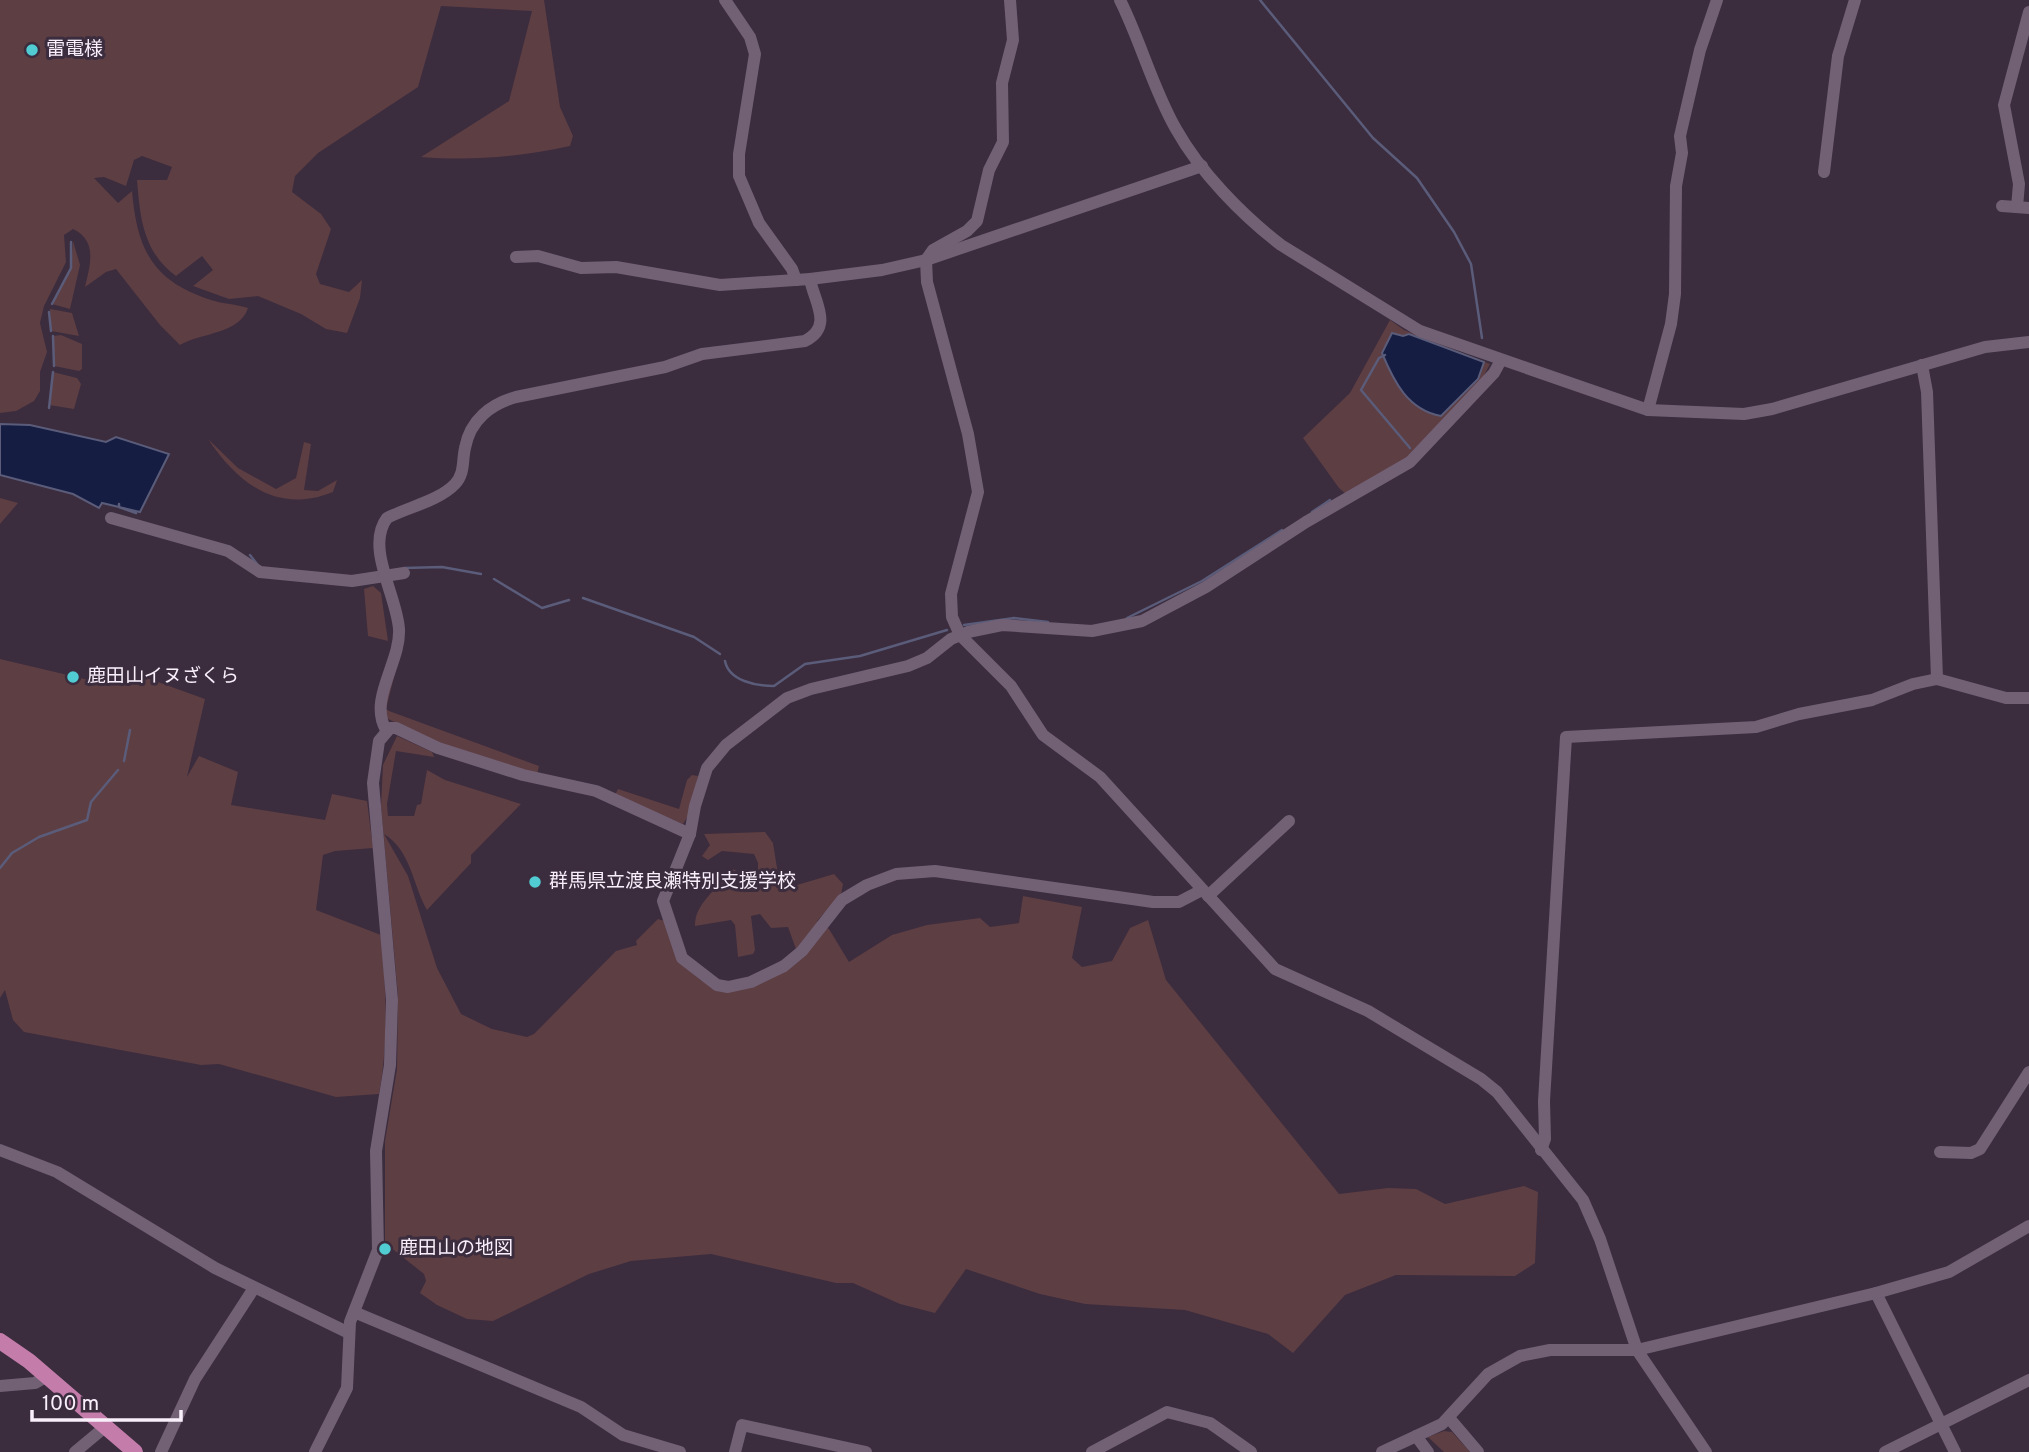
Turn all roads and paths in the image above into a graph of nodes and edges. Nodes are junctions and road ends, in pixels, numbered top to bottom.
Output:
1 (726, 0) edge
2 (1010, 0) edge
3 (1120, 0) edge
4 (1717, 0) edge
5 (1855, 0) edge
6 (2029, 12) edge
7 (1202, 166) junction
8 (1824, 172) dead end
9 (2002, 206) dead end
10 (2023, 208) edge
11 (516, 257) dead end
12 (926, 260) junction
13 (796, 279) junction
14 (810, 279) junction
15 (2029, 342) edge
16 (1502, 360) junction
17 (1922, 365) junction
18 (1648, 410) junction
19 (111, 518) dead end
20 (404, 573) dead end
21 (387, 575) junction
22 (960, 635) junction
23 (1937, 679) junction
24 (2029, 698) edge
25 (386, 730) junction
26 (1289, 821) dead end
27 (691, 834) junction
28 (1205, 893) junction
29 (2029, 1073) edge
30 (0, 1150) edge
31 (1541, 1150) junction
32 (1940, 1152) dead end
33 (2029, 1226) edge
34 (254, 1288) junction
35 (1876, 1293) junction
36 (354, 1312) junction
37 (349, 1333) junction
38 (0, 1341) edge
39 (1637, 1350) junction
40 (47, 1376) junction
41 (2029, 1380) edge
42 (0, 1386) edge
43 (1449, 1418) junction
44 (1941, 1424) junction
45 (105, 1427) junction
46 (1416, 1436) junction
47 (75, 1452) edge
48 (135, 1452) edge
49 (160, 1452) edge
50 (316, 1452) edge
51 (680, 1452) edge
52 (735, 1452) edge
53 (866, 1452) edge
54 (1092, 1452) edge
55 (1251, 1452) edge
56 (1382, 1452) edge
57 (1428, 1452) edge
58 (1478, 1452) edge
59 (1706, 1452) edge
60 (1885, 1452) edge
61 (1955, 1452) edge

1 - 13 street
2 - 12 street
3 - 7 street
4 - 18 street
5 - 8 street
6 - 10 street
7 - 12 street
7 - 16 street
9 - 10 street
11 - 13 street
12 - 14 street
12 - 22 street
13 - 14 street
14 - 21 street
15 - 17 street
16 - 18 street
16 - 22 street
17 - 18 street
17 - 23 street
19 - 21 street
20 - 21 street
21 - 25 street
22 - 27 street
22 - 28 street
23 - 24 street
23 - 31 street
25 - 27 street
25 - 36 street
26 - 28 street
27 - 28 street
28 - 31 street
29 - 32 street
30 - 34 street
31 - 39 street
33 - 35 street
34 - 37 street
34 - 49 street
35 - 39 street
35 - 44 street
36 - 37 street
36 - 51 street
37 - 50 street
38 - 40 main road
39 - 43 street
39 - 59 street
40 - 42 street
40 - 45 main road
41 - 44 street
43 - 46 street
43 - 58 street
44 - 60 street
44 - 61 street
45 - 47 street
45 - 48 main road
46 - 56 street
46 - 57 street
52 - 53 street
54 - 55 street

